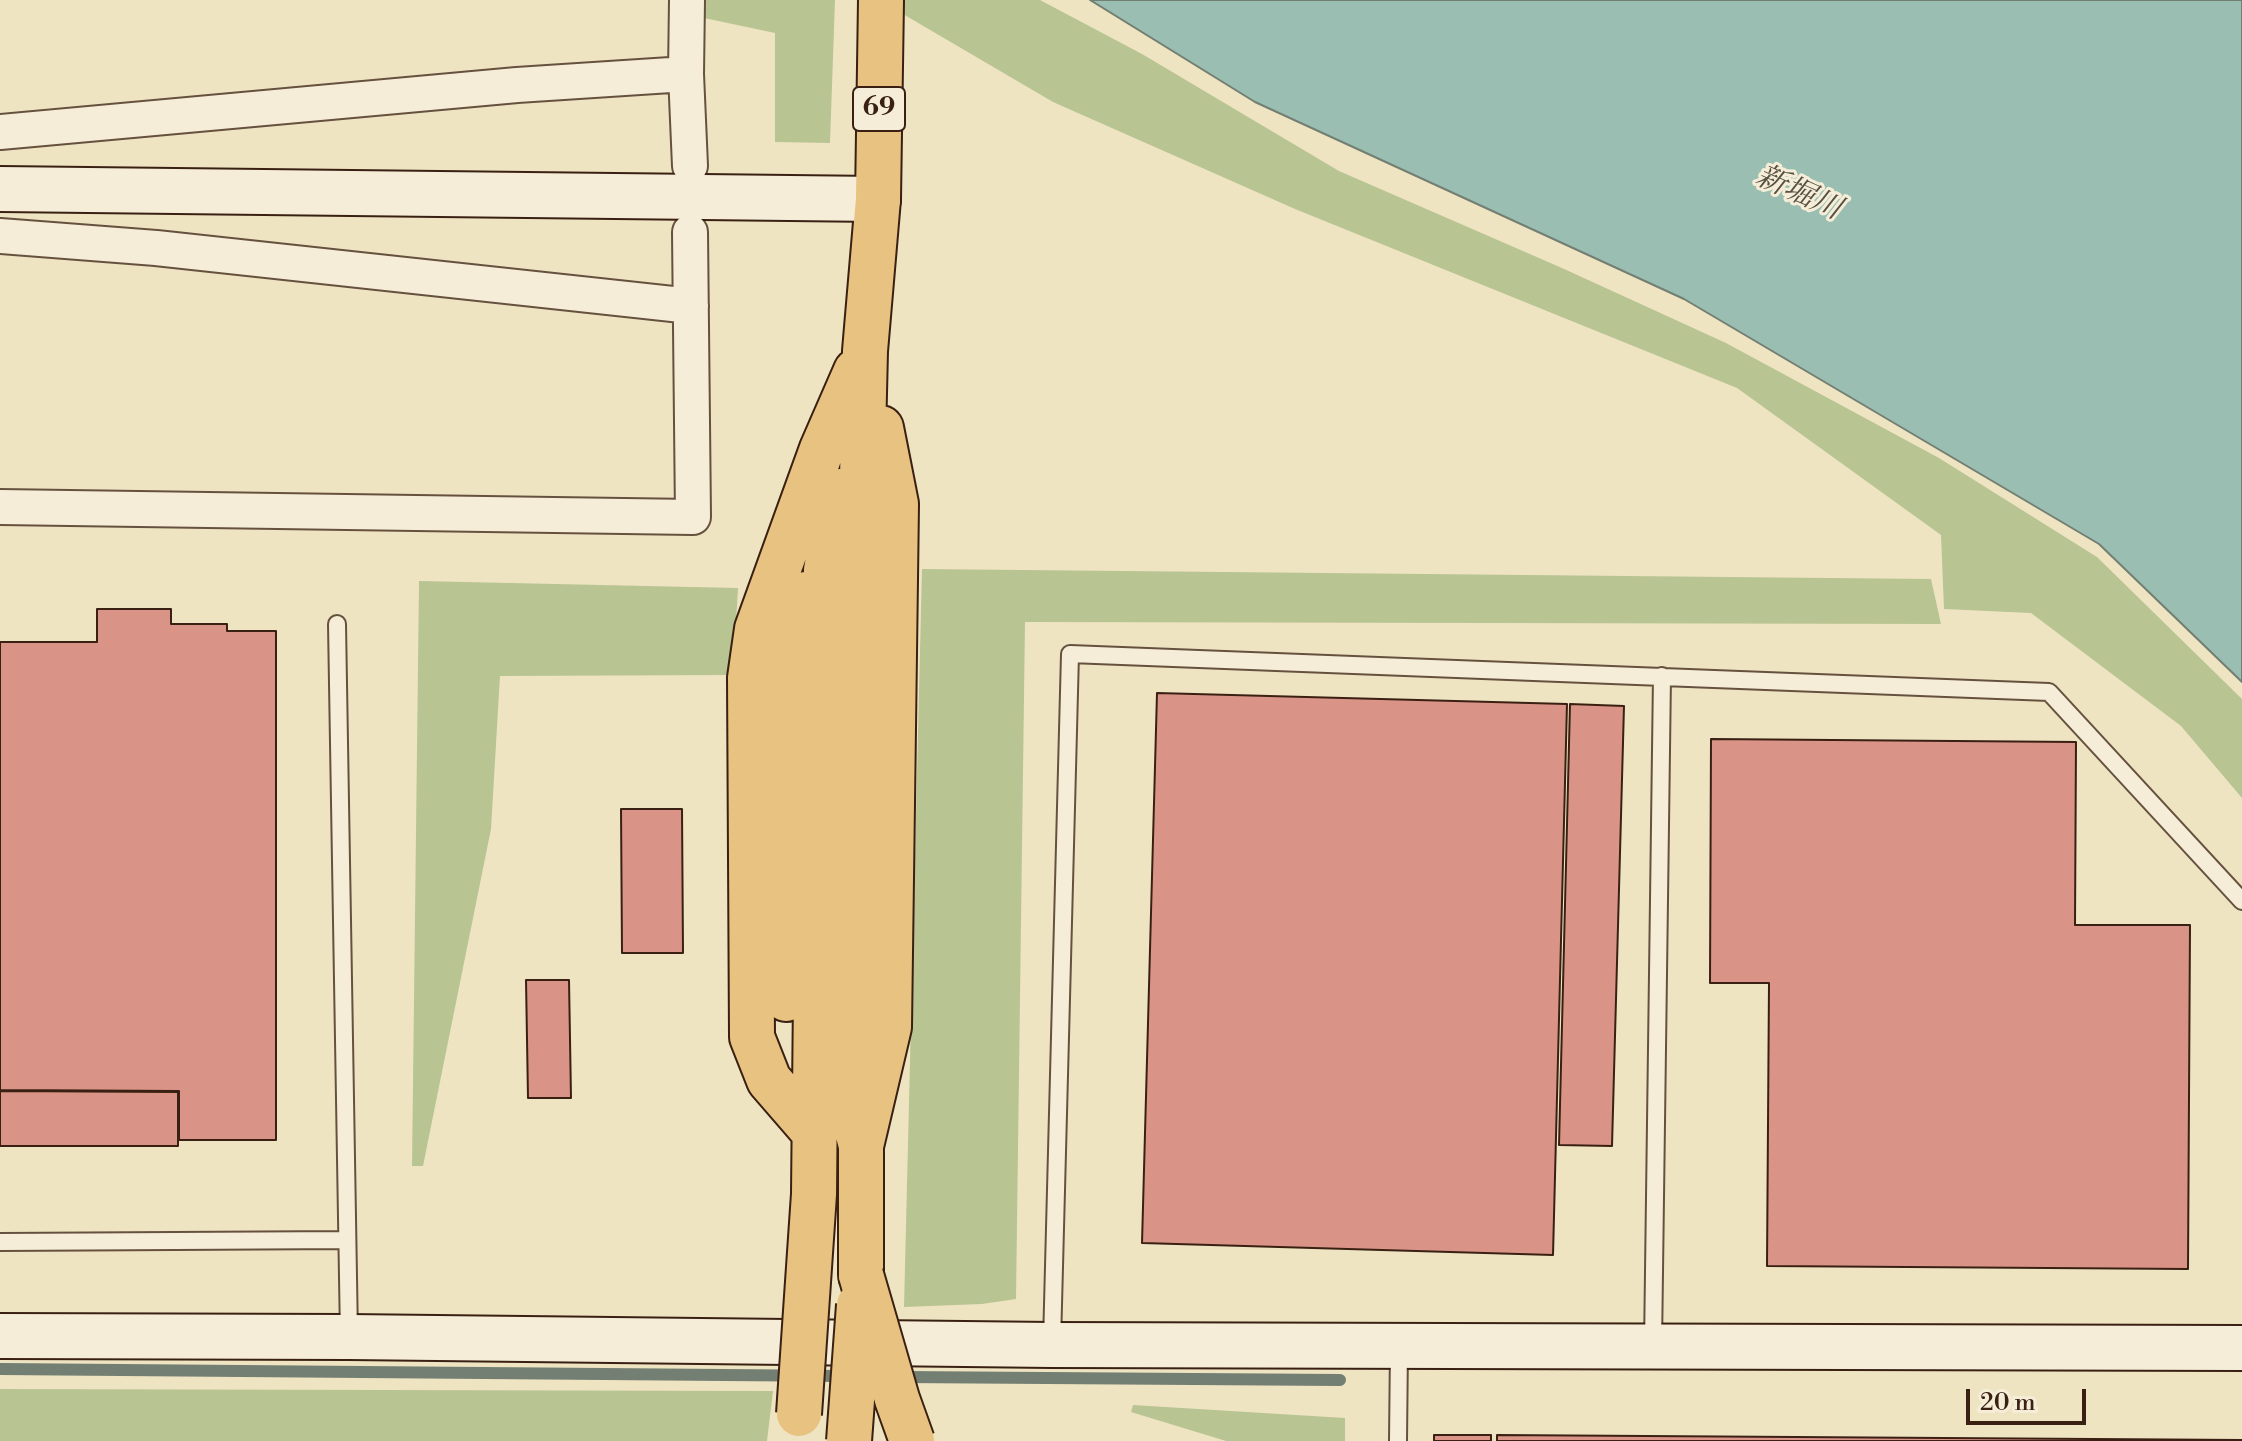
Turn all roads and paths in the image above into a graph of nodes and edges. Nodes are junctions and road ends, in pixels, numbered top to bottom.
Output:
1 (687, 0) edge
2 (881, 10) edge
3 (686, 74) junction
4 (0, 132) edge
5 (690, 166) dead end
6 (0, 189) edge
7 (878, 199) junction
8 (690, 232) dead end
9 (0, 236) edge
10 (691, 306) junction
11 (865, 351) junction
12 (0, 507) edge
13 (337, 624) dead end
14 (1662, 676) junction
15 (2242, 901) edge
16 (814, 1132) junction
17 (347, 1240) junction
18 (0, 1242) edge
19 (861, 1275) junction
20 (0, 1336) edge
21 (349, 1337) junction
22 (1052, 1345) junction
23 (1399, 1345) junction
24 (1653, 1346) junction
25 (2242, 1348) edge
26 (797, 1432) edge
27 (849, 1441) edge
28 (912, 1441) edge
29 (1398, 1441) edge

1 - 3 street
2 - 7 main road, 69
3 - 4 street
3 - 5 street
6 - 7 street
7 - 11 main road, 69
8 - 10 street
9 - 10 street
10 - 12 street
11 - 16 main road
11 - 16 main road
11 - 19 main road
13 - 17 lane
14 - 15 lane
14 - 22 lane
14 - 24 lane
16 - 26 main road, bridge
17 - 18 lane
17 - 21 lane
19 - 27 main road, bridge
19 - 28 main road, bridge
20 - 21 street
21 - 22 street
22 - 23 street
23 - 24 street
23 - 29 lane
24 - 25 street

